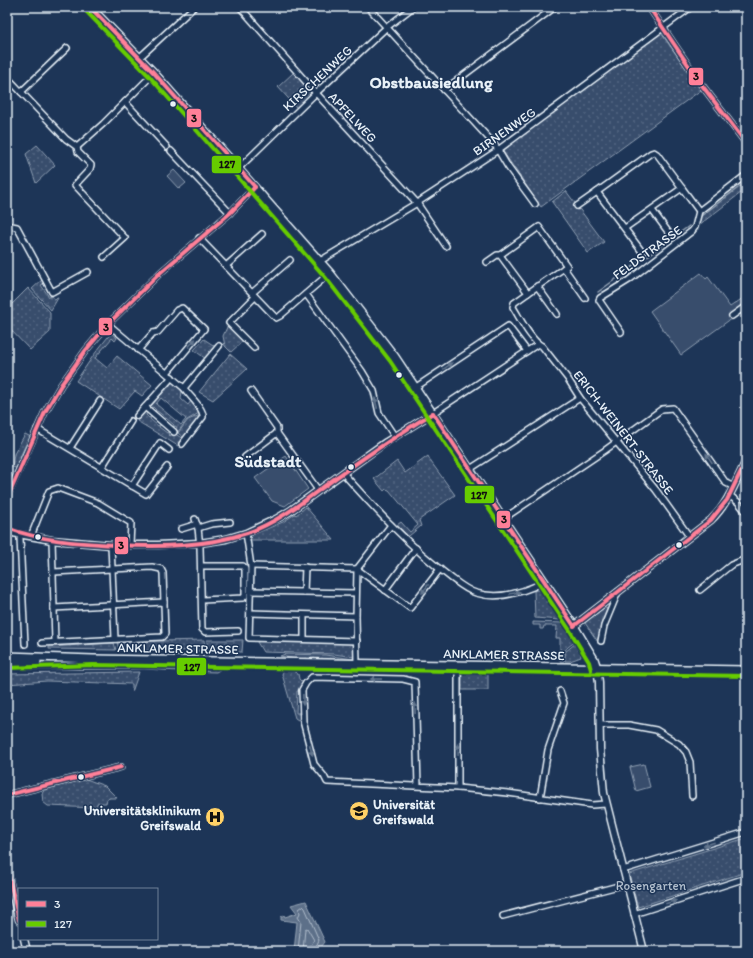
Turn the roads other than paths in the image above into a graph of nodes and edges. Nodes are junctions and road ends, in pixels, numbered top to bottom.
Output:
1 (90, 7) edge
2 (194, 7) edge
3 (240, 7) edge
4 (368, 7) edge
5 (413, 7) edge
6 (555, 7) edge
7 (648, 7) edge
8 (691, 7) edge
9 (387, 27) junction
10 (663, 28) junction
11 (66, 48) dead end
12 (139, 58) junction
13 (154, 73) junction
14 (7, 77) edge
15 (444, 90) junction
16 (21, 92) junction
17 (316, 93) junction
18 (125, 102) junction
19 (746, 143) edge
20 (77, 147) junction
21 (498, 150) junction
22 (239, 168) junction
23 (746, 175) edge
24 (7, 187) edge
25 (255, 187) junction
26 (682, 188) junction
27 (597, 192) junction
28 (417, 203) junction
29 (535, 204) dead end
30 (577, 206) dead end
31 (652, 210) junction
32 (699, 211) junction
33 (230, 213) junction
34 (7, 218) edge
35 (7, 225) edge
36 (625, 228) junction
37 (262, 234) dead end
38 (669, 234) dead end
39 (199, 238) junction
40 (446, 246) dead end
41 (643, 253) dead end
42 (500, 255) junction
43 (104, 257) dead end
44 (290, 260) dead end
45 (320, 261) junction
46 (487, 262) dead end
47 (226, 266) junction
48 (564, 268) junction
49 (88, 272) dead end
50 (330, 273) junction
51 (537, 286) junction
52 (528, 293) junction
53 (306, 294) junction
54 (254, 295) junction
55 (585, 298) dead end
56 (746, 306) edge
57 (557, 314) dead end
58 (732, 316) dead end
59 (108, 324) junction
60 (621, 332) dead end
61 (538, 344) junction
62 (219, 346) dead end
63 (254, 348) dead end
64 (138, 350) junction
65 (527, 352) junction
66 (167, 373) junction
67 (172, 377) junction
68 (416, 387) junction
69 (184, 388) junction
70 (251, 391) dead end
71 (580, 398) junction
72 (100, 401) dead end
73 (145, 407) junction
74 (433, 413) junction
75 (136, 416) dead end
76 (131, 421) dead end
77 (37, 429) junction
78 (174, 432) dead end
79 (277, 433) junction
80 (395, 437) junction
81 (617, 442) junction
82 (182, 444) dead end
83 (70, 448) junction
84 (170, 450) dead end
85 (245, 457) dead end
86 (746, 461) edge
87 (102, 467) junction
88 (166, 467) dead end
89 (470, 469) junction
90 (343, 472) junction
91 (132, 486) junction
92 (734, 487) junction
93 (318, 490) junction
94 (8, 494) edge
95 (729, 494) junction
96 (7, 504) edge
97 (746, 512) edge
98 (503, 519) junction
99 (230, 522) dead end
100 (197, 524) junction
101 (391, 525) junction
102 (7, 528) edge
103 (180, 529) dead end
104 (7, 532) edge
105 (246, 533) junction
106 (20, 536) junction
107 (31, 536) junction
108 (689, 536) junction
109 (52, 540) junction
110 (200, 543) junction
111 (111, 545) junction
112 (130, 545) junction
113 (416, 548) junction
114 (746, 559) edge
115 (201, 566) junction
116 (251, 566) junction
117 (305, 568) junction
118 (357, 569) junction
119 (440, 569) junction
120 (113, 570) junction
121 (53, 572) junction
122 (544, 582) junction
123 (385, 590) junction
124 (700, 590) dead end
125 (251, 591) junction
126 (618, 591) junction
127 (304, 592) junction
128 (356, 593) junction
129 (202, 600) junction
130 (164, 602) junction
131 (114, 604) junction
132 (54, 608) junction
133 (250, 613) junction
134 (304, 615) junction
135 (356, 616) junction
136 (574, 626) junction
137 (238, 631) dead end
138 (115, 639) junction
139 (304, 639) junction
140 (357, 640) junction
141 (601, 641) dead end
142 (55, 642) junction
143 (42, 643) dead end
144 (25, 644) dead end
145 (7, 656) edge
146 (93, 659) junction
147 (7, 662) edge
148 (357, 663) junction
149 (458, 666) junction
150 (597, 668) junction
151 (746, 670) edge
152 (560, 691) dead end
153 (600, 725) junction
154 (121, 767) dead end
155 (418, 786) junction
156 (458, 788) junction
157 (7, 795) edge
158 (692, 796) dead end
159 (540, 798) junction
160 (606, 804) junction
161 (746, 832) edge
162 (7, 868) edge
163 (623, 870) junction
164 (8, 874) edge
165 (746, 878) edge
166 (626, 884) junction
167 (634, 914) junction
168 (18, 916) edge
169 (502, 916) dead end
170 (24, 940) edge
171 (27, 951) edge
172 (644, 951) edge

1 - 12 main road
2 - 12 street
3 - 17 street, APFELWEG
4 - 9 street
5 - 9 street, KIRSCHENWEG
6 - 15 street
7 - 10 street
8 - 10 street, BIRNENWEG
9 - 15 street
9 - 17 street, KIRSCHENWEG
10 - 19 street
10 - 21 street, BIRNENWEG
11 - 16 street
12 - 13 main road
13 - 18 street
13 - 22 main road
14 - 16 street
15 - 21 street
16 - 20 street
17 - 22 street, KIRSCHENWEG
17 - 28 street, APFELWEG
18 - 20 street
18 - 33 street
20 - 43 street
21 - 28 street, BIRNENWEG
21 - 29 street
22 - 25 main road
23 - 32 street
24 - 34 street
25 - 33 street
25 - 45 main road
26 - 27 street
26 - 31 street
26 - 32 street
27 - 30 street
27 - 36 street
28 - 40 street, APFELWEG
28 - 45 street, BIRNENWEG
31 - 36 street
31 - 38 street
32 - 60 street, FELDSTRASSE
33 - 39 street
35 - 49 street
36 - 41 street
37 - 47 street
39 - 47 street
39 - 59 street
42 - 46 street
42 - 48 street
42 - 52 street
44 - 54 street
45 - 50 main road
47 - 54 street
48 - 51 street
48 - 55 street
50 - 53 street
50 - 68 main road
51 - 52 street
51 - 57 street
52 - 61 street, ERICH-WEINERT-STRASSE
53 - 54 street
80 -> 53 street
54 - 63 street
56 - 58 street
59 - 64 street
59 - 77 street
61 - 65 street
61 - 71 street, ERICH-WEINERT-STRASSE
62 - 69 street
64 - 66 street
66 -> 64 street
68 -> 65 street
65 - 74 street
66 - 67 street
67 - 69 street
67 - 73 street
68 - 74 main road
69 - 82 street
70 - 79 street
71 - 81 street, ERICH-WEINERT-STRASSE
71 - 89 street
72 - 83 street
73 - 75 street
73 - 78 street
74 - 80 street
74 - 89 main road
76 - 87 street
77 - 83 street
77 - 94 street
79 - 85 street
79 - 93 street
80 - 90 street
92 -> 81 street
81 - 98 street
81 - 108 street, ERICH-WEINERT-STRASSE
83 - 87 street
84 - 91 street
86 - 92 street
87 - 91 street
88 - 91 street
89 - 98 main road
90 - 93 street
90 - 101 street
92 - 95 street
93 - 105 street
94 - 96 street
95 - 97 street
95 - 108 street
98 - 122 main road
99 - 100 street
100 - 103 street
100 - 110 street
101 - 113 street
101 - 118 street
102 - 106 street
104 - 106 street
105 - 110 street
105 - 116 street, ANKLAMER STRASSE
106 - 107 street
106 - 144 street
107 - 109 street
107 - 112 street
108 - 126 street
109 - 111 street
109 - 121 street
110 - 112 street
110 - 115 street
111 - 112 street
111 - 120 street
113 - 119 street
113 - 123 street
114 - 124 street
115 - 129 street
115 - 129 street
116 - 117 street
116 - 125 street, ANKLAMER STRASSE
117 - 118 street
117 - 127 street
118 - 123 street
118 - 128 street
119 -> 122 street
119 -> 123 street
120 - 121 street
120 - 130 street
120 - 131 street
121 - 132 street
122 - 136 main road
125 - 127 street
125 - 133 street, ANKLAMER STRASSE
126 - 136 street
126 - 141 street
127 - 128 street
128 - 135 street
129 - 137 street
130 - 131 street
130 - 138 street
131 - 132 street
131 - 138 street
132 - 142 street
133 - 134 street
133 - 139 street, ANKLAMER STRASSE
134 - 135 street
134 - 139 street
135 - 140 street
136 - 150 main road
138 - 142 street
139 - 140 street, ANKLAMER STRASSE
140 - 148 street
142 - 143 street
145 - 146 main road, ANKLAMER STRASSE
146 - 147 main road, ANKLAMER STRASSE
146 - 148 main road, ANKLAMER STRASSE
148 - 149 main road, ANKLAMER STRASSE
149 - 150 main road, ANKLAMER STRASSE
156 -> 149 street
150 - 151 main road, ANKLAMER STRASSE
150 - 153 street
152 - 159 street
153 - 158 street
153 - 160 street
154 - 157 street
155 -> 155 street
155 - 156 street
156 - 159 street
159 - 160 street
160 - 163 street
161 -> 163 street
162 - 164 street
163 - 166 street
164 - 168 street
167 -> 165 street
166 - 167 street
166 - 169 street
167 - 172 street
170 - 171 street

